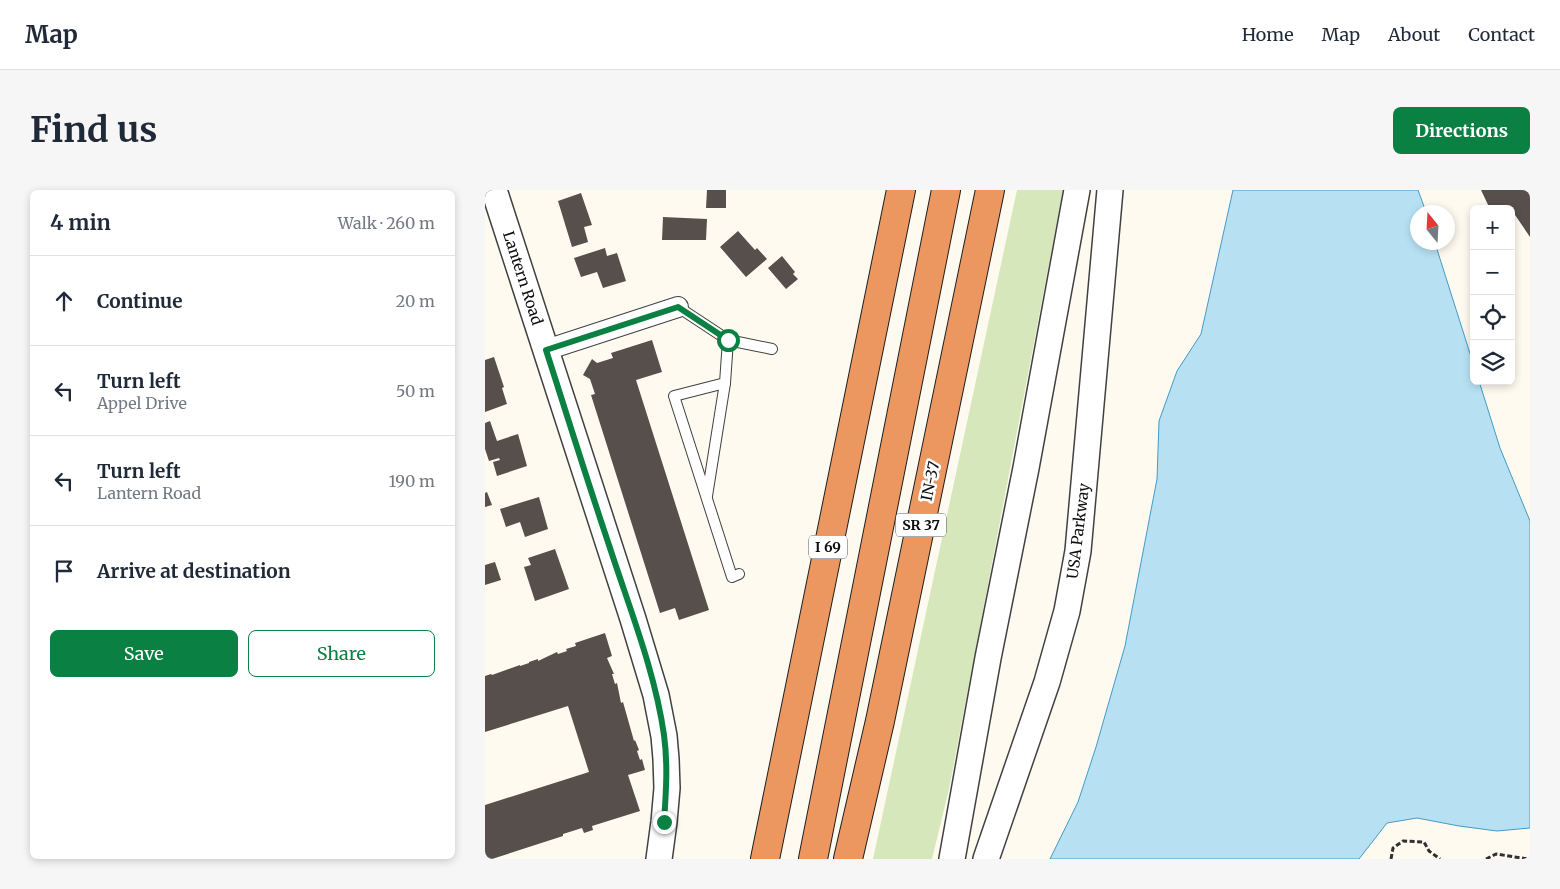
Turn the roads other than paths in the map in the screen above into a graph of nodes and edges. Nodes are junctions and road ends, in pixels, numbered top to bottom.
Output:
1 (899, 190) edge
2 (947, 190) edge
3 (990, 190) edge
4 (1077, 190) edge
5 (1110, 190) edge
6 (491, 192) edge
7 (678, 307) joint
8 (728, 340) junction
9 (772, 349) dead end
10 (546, 350) junction
11 (725, 383) junction
12 (707, 499) junction
13 (739, 574) dead end
14 (659, 859) edge
15 (765, 859) edge
16 (813, 859) edge
17 (848, 859) edge
18 (952, 859) edge
19 (986, 859) edge

1 - 15 highway, I 69
2 - 16 highway
3 - 17 highway, IN-37 / SR 37
4 - 18 street
5 - 19 street, USA Parkway
6 - 10 street, Lantern Road
7 - 8 lane
7 - 10 street
8 - 9 lane
8 - 11 lane
10 - 14 street, Lantern Road
11 - 12 lane
11 - 12 lane
12 - 13 lane

